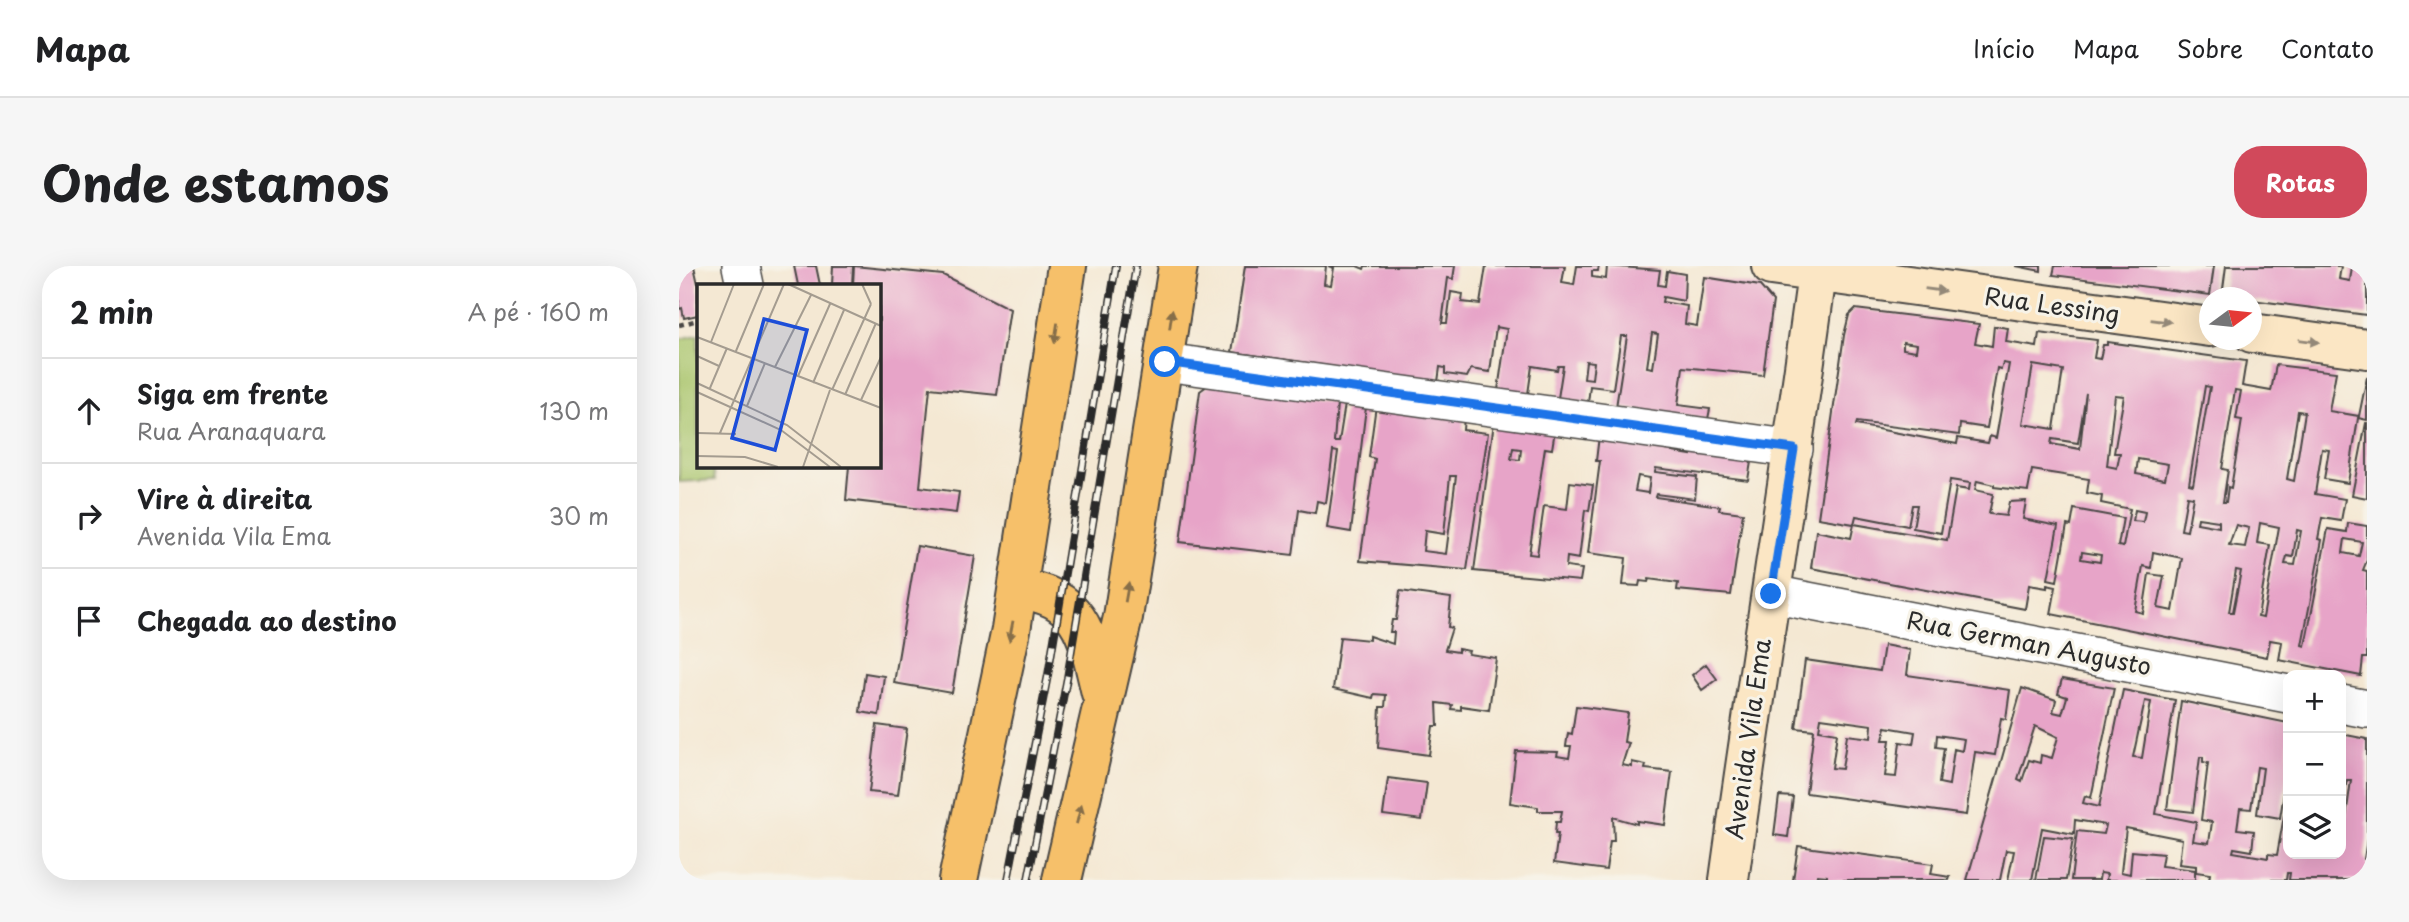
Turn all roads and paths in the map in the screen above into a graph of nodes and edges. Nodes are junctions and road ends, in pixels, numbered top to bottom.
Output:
1 (741, 266) edge
2 (1067, 266) edge
3 (1178, 266) edge
4 (1771, 266) edge
5 (1817, 270) edge
6 (745, 284) edge
7 (697, 320) edge
8 (679, 325) edge
9 (2199, 325) edge
10 (2262, 334) edge
11 (2367, 349) edge
12 (1165, 362) junction
13 (1794, 449) junction
14 (1017, 589) junction
15 (1771, 594) junction
16 (2283, 693) edge
17 (2346, 705) edge
18 (1104, 706) junction
19 (2367, 709) edge
20 (958, 880) edge
21 (1062, 880) edge
22 (1729, 880) edge

1 - 6 street
2 -> 14 main road
12 -> 3 main road
4 - 5 main road, Rua Lessing
5 -> 9 main road, Rua Lessing
5 - 13 main road, Avenida Vila Ema
7 - 8 path
10 -> 11 main road
12 - 13 street
18 -> 12 main road
13 - 15 main road, Avenida Vila Ema
14 - 18 main road
14 -> 20 main road
15 - 16 street, Rua German Augusto
15 - 22 main road, Avenida Vila Ema
17 - 19 street
21 -> 18 main road

